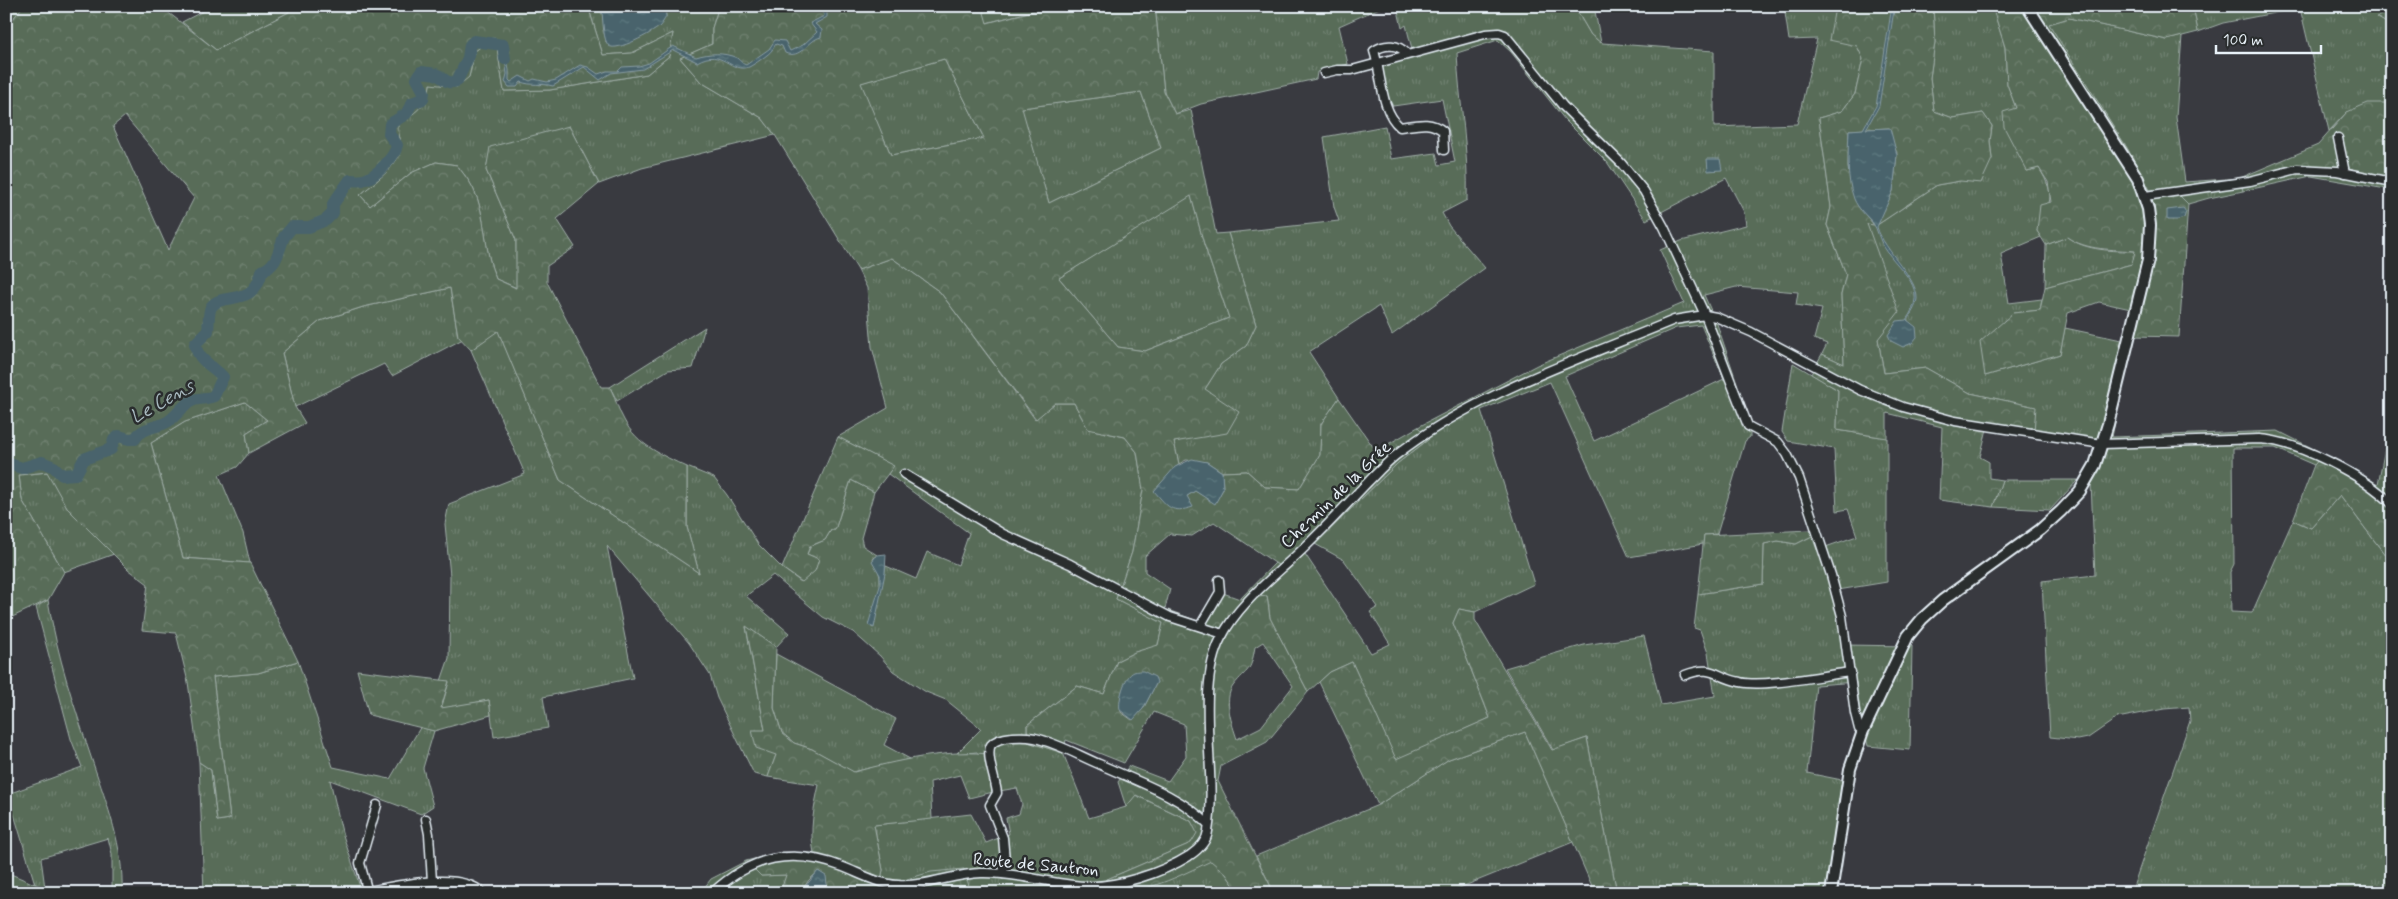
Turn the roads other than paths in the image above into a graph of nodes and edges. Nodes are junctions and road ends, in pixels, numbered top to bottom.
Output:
1 (2027, 6) edge
2 (1407, 54) junction
3 (1378, 62) junction
4 (1324, 73) dead end
5 (2338, 138) dead end
6 (1444, 150) dead end
7 (2345, 173) junction
8 (2392, 182) edge
9 (2144, 196) junction
10 (1705, 315) junction
11 (2102, 444) junction
12 (904, 474) dead end
13 (2392, 504) edge
14 (1219, 580) dead end
15 (1200, 626) junction
16 (1223, 634) junction
17 (1851, 672) junction
18 (1685, 675) dead end
19 (1863, 731) junction
20 (377, 805) dead end
21 (426, 819) dead end
22 (1208, 824) junction
23 (1208, 834) joint
24 (1003, 874) junction
25 (432, 881) junction
26 (367, 892) edge
27 (483, 893) edge
28 (712, 893) edge
29 (1831, 893) edge

1 - 9 street
2 - 3 street
2 - 3 street
2 - 10 street
3 - 4 street
3 - 6 street
5 - 7 street
7 - 8 street
7 - 9 street
9 - 11 street
10 - 11 street
10 - 16 street, Chemin de la Grée
10 - 17 street
11 - 13 street
11 - 19 street
12 - 15 street
14 - 15 street
15 - 16 street
16 - 22 street, Chemin de la Grée
17 - 18 street
17 - 19 street
19 - 29 street
20 - 26 street
21 - 25 street
22 - 23 street, Chemin de la Grée
22 - 24 street
23 - 24 street, Route de Sautron
24 - 28 street, Route de Sautron
25 - 26 street
25 - 27 street

